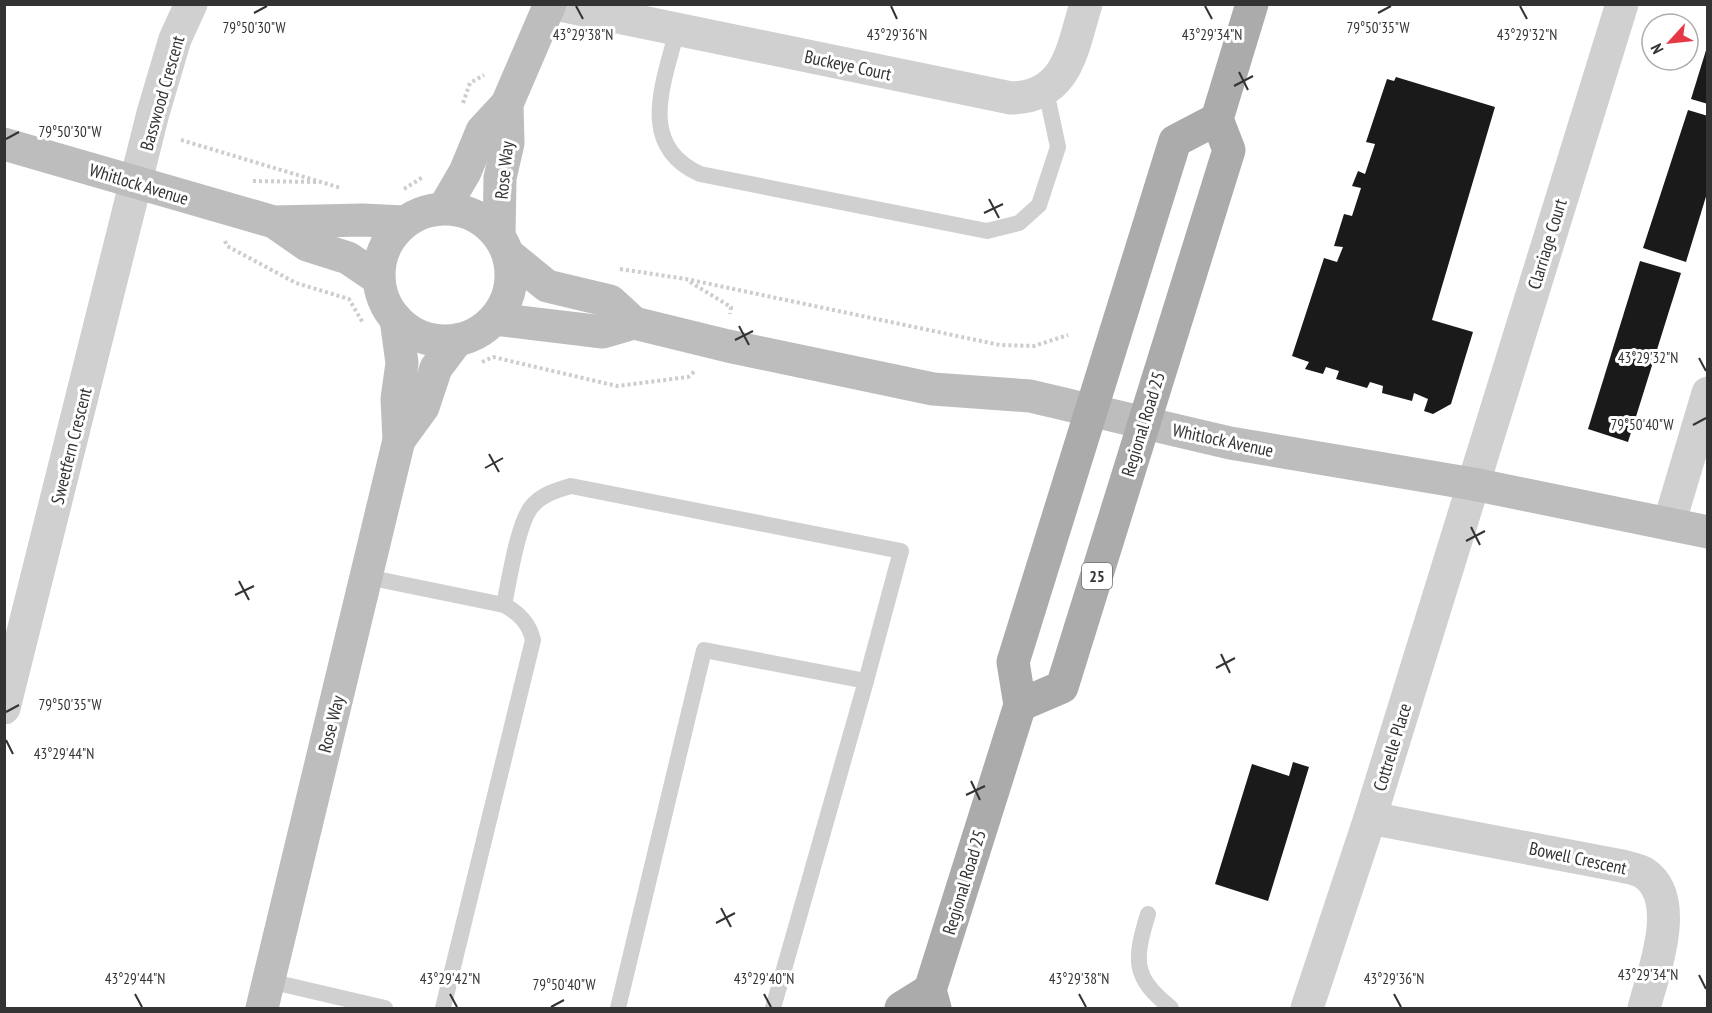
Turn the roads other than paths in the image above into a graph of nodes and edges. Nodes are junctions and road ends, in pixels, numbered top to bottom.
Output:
1 (191, 4) edge
2 (550, 4) edge
3 (555, 4) edge
4 (1086, 4) edge
5 (1252, 4) edge
6 (1622, 4) edge
7 (677, 30) junction
8 (1046, 91) junction
9 (507, 104) junction
10 (1217, 118) junction
11 (4, 144) edge
12 (137, 183) junction
13 (444, 208) junction
14 (274, 222) junction
15 (404, 222) junction
16 (504, 246) junction
17 (379, 279) junction
18 (396, 319) junction
19 (495, 319) junction
20 (634, 323) junction
21 (465, 352) junction
22 (1707, 393) edge
23 (1091, 410) junction
24 (1143, 422) junction
25 (399, 440) junction
26 (1473, 484) junction
27 (1669, 524) junction
28 (1707, 531) edge
29 (367, 577) junction
30 (504, 605) junction
31 (866, 681) junction
32 (1020, 705) junction
33 (4, 708) edge
34 (1370, 818) junction
35 (1148, 914) dead end
36 (266, 995) edge
37 (933, 999) edge
38 (385, 1008) edge
39 (443, 1008) edge
40 (618, 1008) edge
41 (773, 1008) edge
42 (902, 1008) edge
43 (1171, 1008) edge
44 (1307, 1008) edge
45 (1644, 1008) edge

1 - 12 street, Basswood Crescent
2 - 9 street, Rose Way
3 - 7 street, Buckeye Court
4 - 8 street
5 - 10 main road
6 - 26 street, Clarriage Court
7 - 8 street, Buckeye Court
7 - 8 lane
9 - 13 street, Rose Way
9 - 16 street, Rose Way
10 - 23 main road, Regional Road 25
10 - 24 main road, Regional Road 25 / 25
11 - 12 street, Whitlock Avenue
12 - 14 street, Whitlock Avenue
12 - 33 street, Sweetfern Crescent
13 - 15 street
13 - 16 street
14 - 15 street, Whitlock Avenue
14 - 17 street, Whitlock Avenue
15 - 17 street
16 - 19 street
16 - 20 street, Whitlock Avenue
17 - 18 street
18 - 21 street
18 - 25 street, Rose Way
19 - 20 street, Whitlock Avenue
19 - 21 street
20 - 23 street, Whitlock Avenue
21 - 25 street, Rose Way
22 - 27 street
23 - 24 street, Whitlock Avenue
23 - 32 main road, Regional Road 25
24 - 26 street, Whitlock Avenue
24 - 32 main road, Regional Road 25 / 25
25 - 29 street, Rose Way
26 - 27 street, Whitlock Avenue
26 - 34 street, Cottrelle Place
27 - 28 street, Whitlock Avenue
29 - 30 lane
29 - 36 street, Rose Way
30 - 31 lane
30 - 39 lane
31 - 40 lane
31 - 41 lane
32 - 37 main road, Regional Road 25
34 - 44 street, Cottrelle Place
34 - 45 street, Bowell Crescent
35 - 43 lane
36 - 38 lane
37 - 42 main road, Regional Road 25

